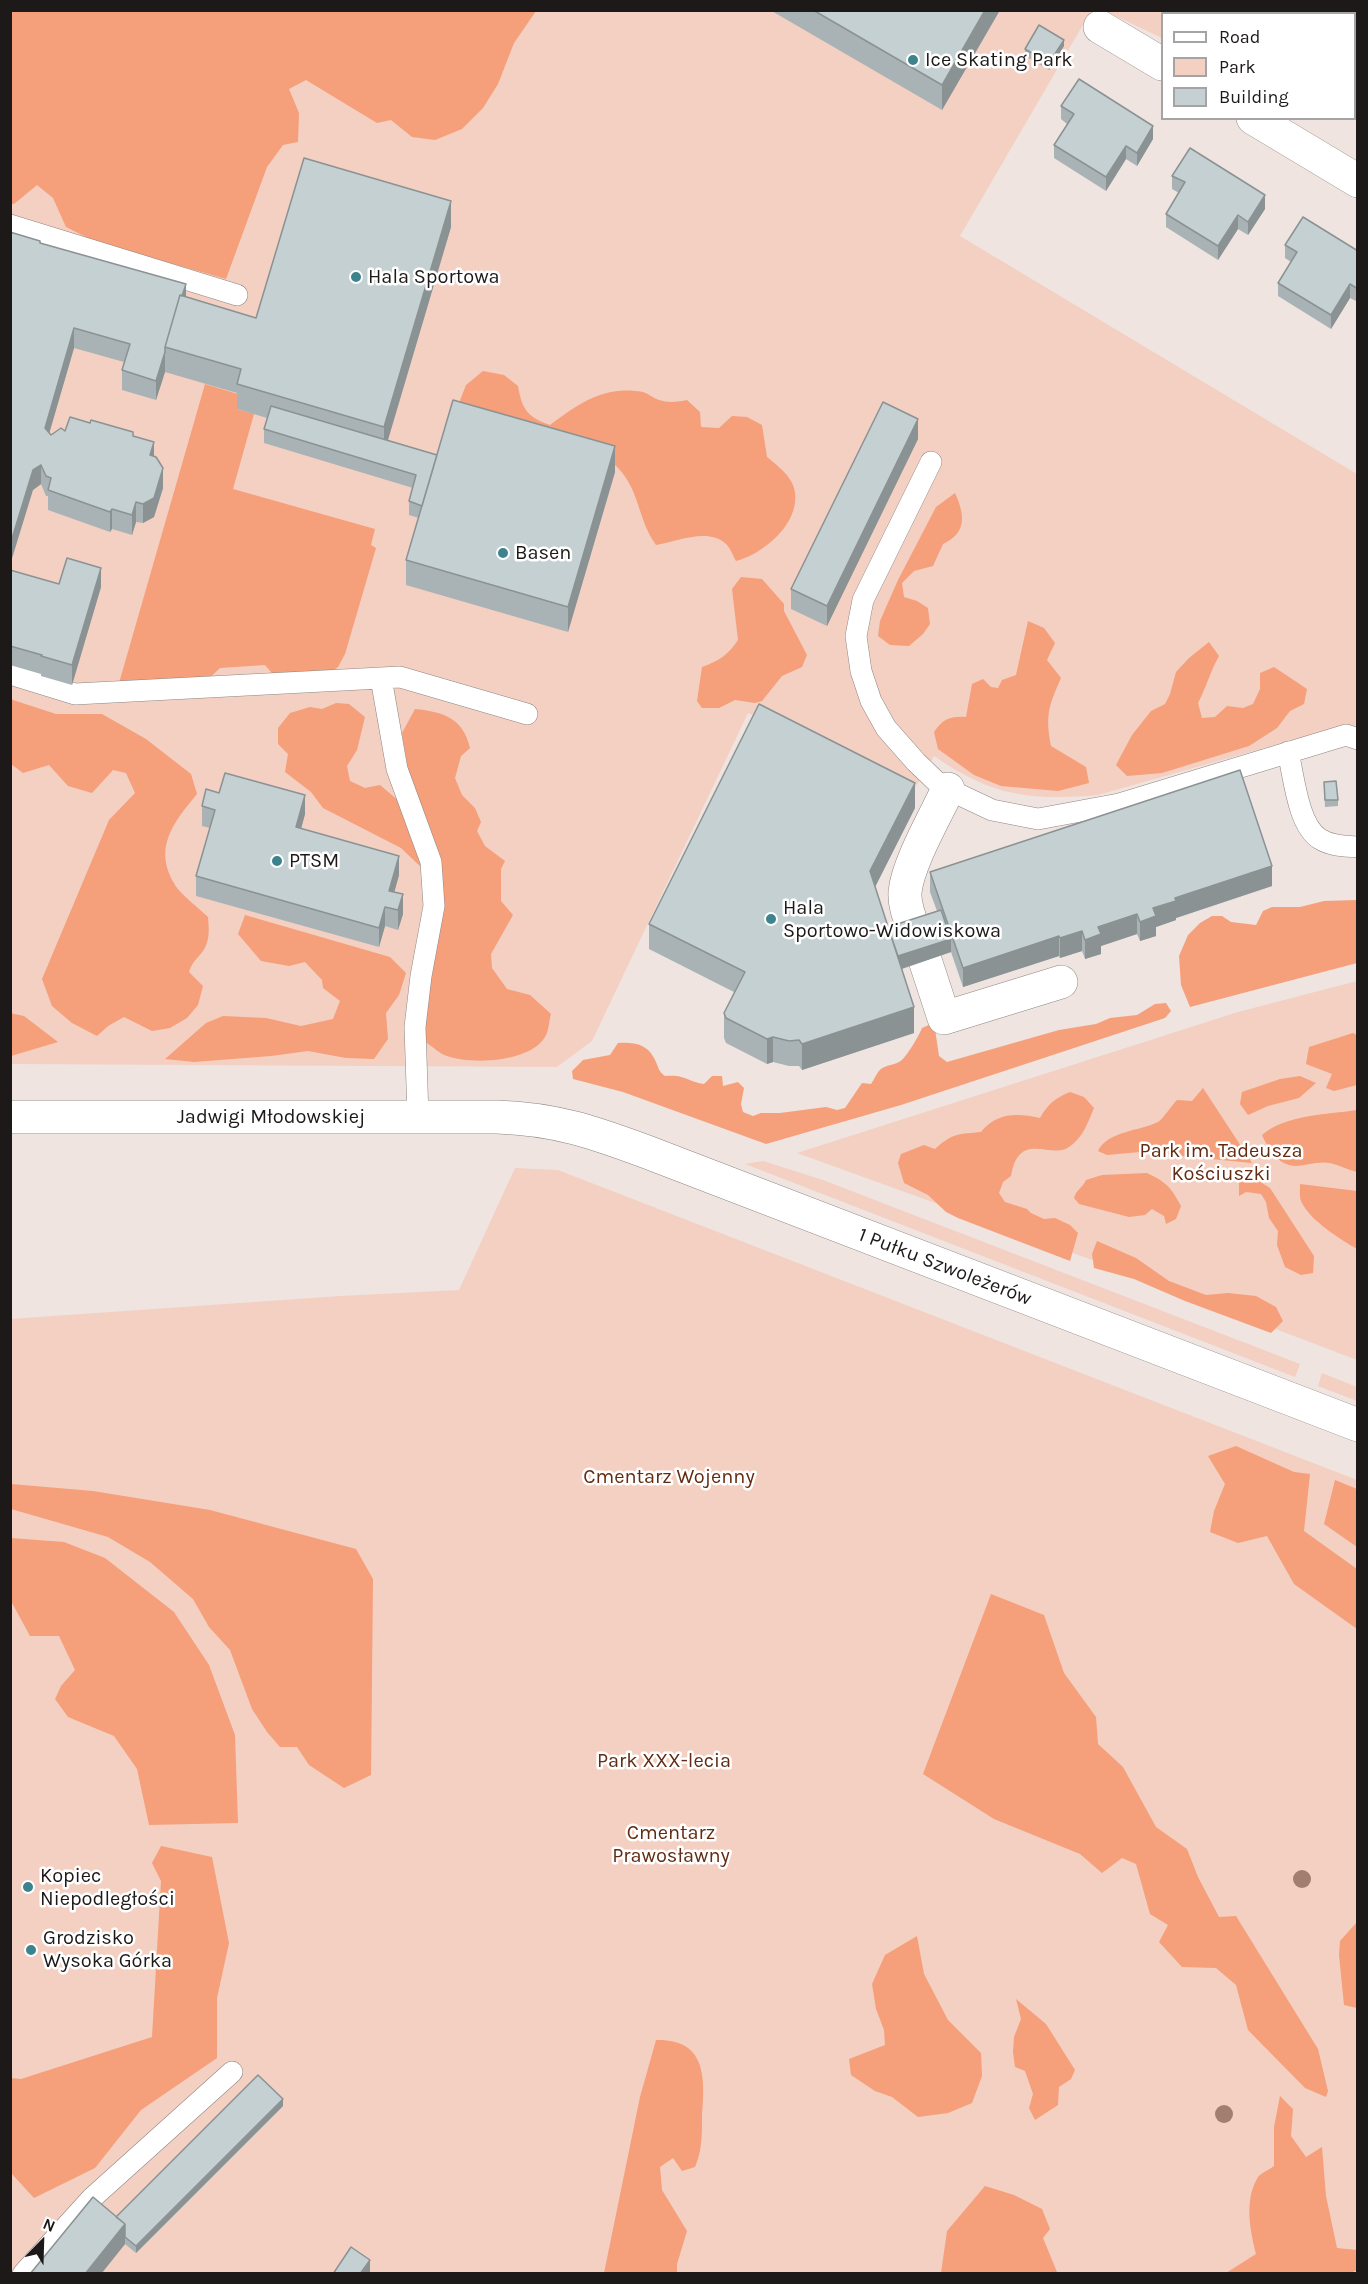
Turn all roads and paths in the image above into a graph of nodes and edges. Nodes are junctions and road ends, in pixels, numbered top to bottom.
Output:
1 (1100, 27) dead end
2 (1161, 63) edge
3 (1256, 120) edge
4 (1358, 181) edge
5 (10, 225) edge
6 (237, 295) dead end
7 (931, 462) dead end
8 (10, 674) edge
9 (381, 678) junction
10 (527, 714) dead end
11 (1358, 739) edge
12 (1288, 752) junction
13 (948, 789) junction
14 (1358, 847) edge
15 (1061, 982) dead end
16 (417, 1116) junction
17 (10, 1117) edge
18 (531, 1118) joint
19 (1358, 1425) edge
20 (232, 2072) dead end
21 (23, 2274) edge

1 - 2 street
3 - 4 street
5 - 6 lane
7 - 13 lane
8 - 9 lane
9 - 10 lane
9 - 16 lane
11 - 12 lane
12 - 13 lane
12 - 14 lane
13 - 15 street
16 - 17 street, Jadwigi Młodowskiej
16 - 18 street, Jadwigi Młodowskiej
18 - 19 street, 1 Pułku Szwoleżerów
20 - 21 lane

